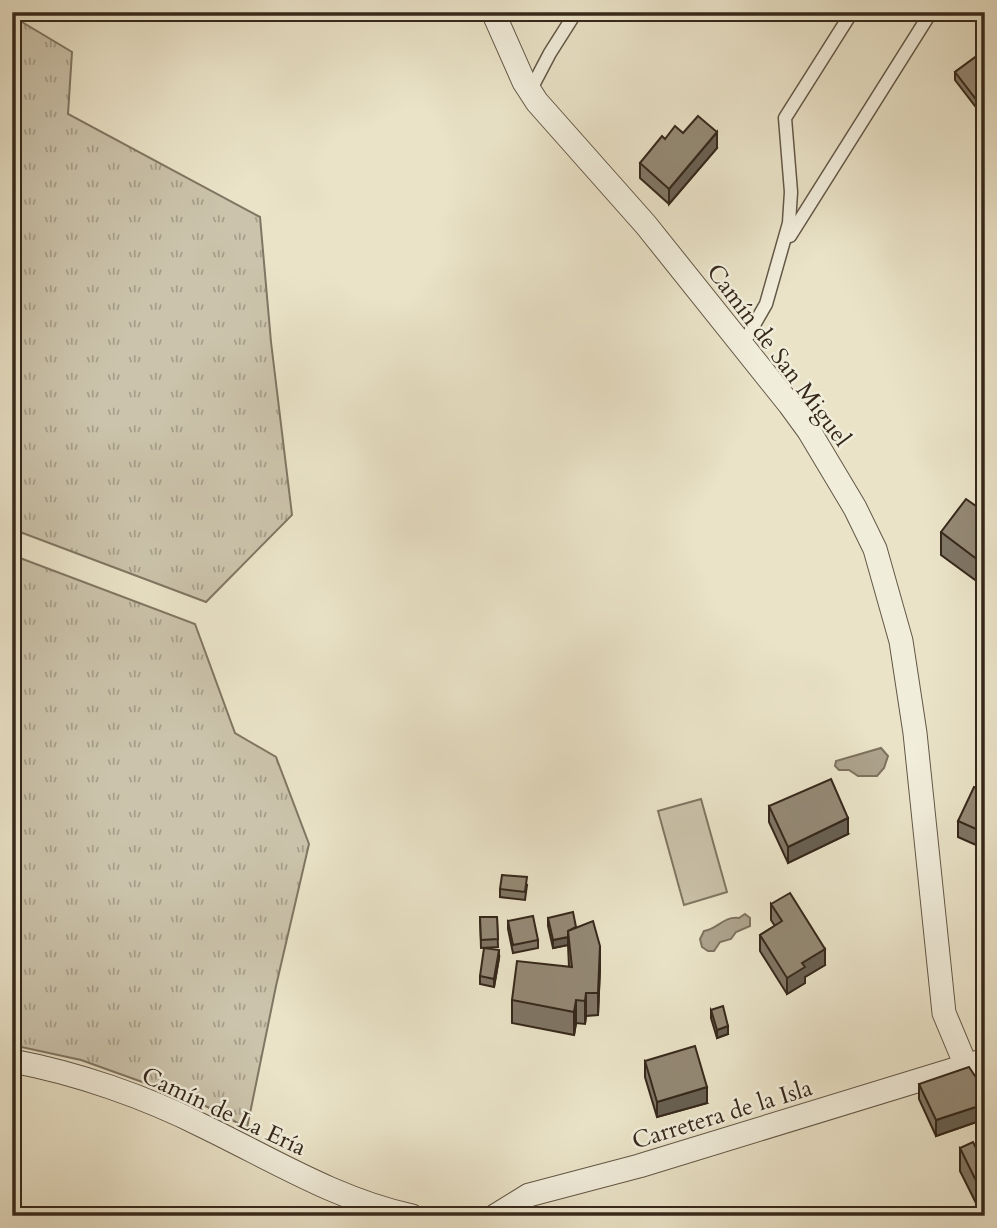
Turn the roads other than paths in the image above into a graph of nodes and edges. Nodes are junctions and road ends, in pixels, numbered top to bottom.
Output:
1 (493, 12) edge
2 (576, 12) edge
3 (852, 12) edge
4 (930, 12) edge
5 (530, 91) junction
6 (782, 248) junction
7 (742, 346) junction
8 (12, 1061) edge
9 (976, 1064) edge
10 (412, 1216) edge
11 (495, 1216) edge

1 - 5 street, Camín de San Miguel
2 - 5 lane
3 - 6 lane
4 - 6 lane
5 - 7 street, Camín de San Miguel
6 - 7 lane
7 - 9 street, Camín de San Miguel
8 - 10 street, Camín de La Ería
9 - 11 street, Carretera de la Isla

